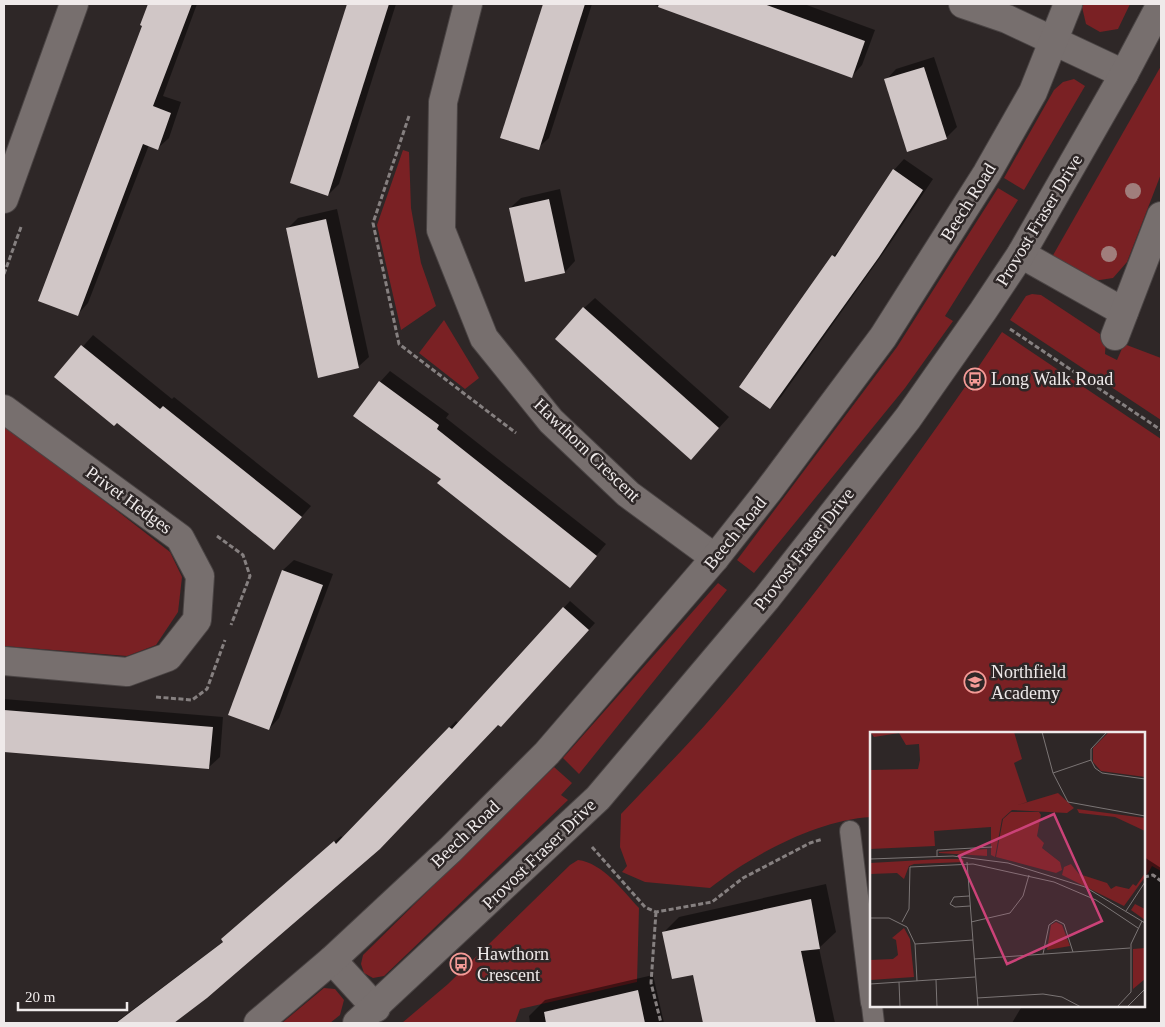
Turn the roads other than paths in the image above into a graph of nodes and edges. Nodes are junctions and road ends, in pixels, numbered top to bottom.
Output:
1 (74, 4) edge
2 (468, 4) edge
3 (963, 4) edge
4 (1068, 4) edge
5 (1161, 4) edge
6 (1053, 40) junction
7 (1124, 74) junction
8 (4, 200) edge
9 (1161, 216) edge
10 (1021, 254) junction
11 (4, 409) edge
12 (715, 558) junction
13 (4, 661) edge
14 (850, 831) road end
15 (332, 960) junction
16 (870, 996) edge
17 (871, 1007) edge
18 (367, 1016) edge
19 (258, 1023) edge
20 (874, 1023) edge

1 - 8 street
2 - 12 street, Hawthorn Crescent
3 - 6 street
4 - 6 street
5 - 7 street, Provost Fraser Drive
6 - 7 street
6 - 12 street, Beech Road
7 - 10 street, Provost Fraser Drive
9 - 10 street
10 - 18 street, Provost Fraser Drive
11 - 13 street, Privet Hedges
12 - 15 street, Beech Road
14 - 16 lane
15 - 18 street
15 - 19 street, Beech Road
17 - 20 lane

